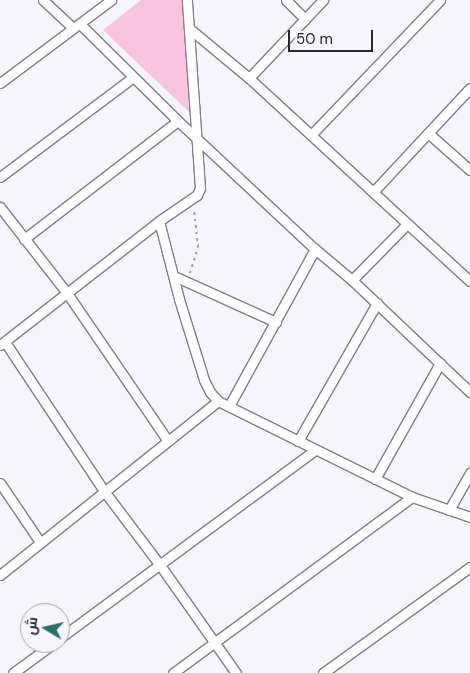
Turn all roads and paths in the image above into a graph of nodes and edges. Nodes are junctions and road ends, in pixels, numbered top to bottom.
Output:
1 (43, 0) edge
2 (111, 0) edge
3 (187, 0) edge
4 (286, 0) edge
5 (323, 0) edge
6 (440, 0) edge
7 (305, 19) junction
8 (76, 26) junction
9 (190, 29) junction
10 (133, 77) junction
11 (249, 78) junction
12 (1, 79) edge
13 (470, 88) edge
14 (178, 120) junction
15 (428, 133) junction
16 (311, 135) junction
17 (195, 137) junction
18 (470, 170) edge
19 (0, 177) edge
20 (373, 192) junction
21 (193, 199) junction
22 (0, 207) edge
23 (159, 221) junction
24 (407, 224) junction
25 (24, 239) junction
26 (315, 249) junction
27 (174, 276) junction
28 (352, 280) junction
29 (187, 281) junction
30 (470, 281) edge
31 (67, 293) junction
32 (377, 303) junction
33 (276, 322) junction
34 (2, 344) edge
35 (440, 364) junction
36 (470, 392) edge
37 (218, 401) junction
38 (229, 406) junction
39 (168, 441) junction
40 (298, 441) junction
41 (315, 450) junction
42 (470, 474) edge
43 (375, 479) junction
44 (0, 483) edge
45 (104, 491) junction
46 (412, 497) junction
47 (449, 510) junction
48 (470, 517) edge
49 (40, 542) junction
50 (160, 565) junction
51 (470, 567) edge
52 (0, 574) edge
53 (70, 631) edge
54 (213, 643) junction
55 (40, 653) edge
56 (13, 673) edge
57 (173, 673) edge
58 (236, 673) edge
59 (324, 673) edge

1 - 8 street
2 - 8 street
3 - 9 street
4 - 7 street
5 - 7 street
6 - 16 street
7 - 11 street
8 - 10 street
8 - 12 street
9 - 11 street
9 - 17 street
10 - 14 street
10 - 19 street
11 - 16 street
13 - 15 street
14 - 17 street
14 - 25 street
15 - 18 street
15 - 20 street
16 - 20 street
17 - 21 street
17 - 26 street
20 - 24 street
21 - 23 street
21 - 29 path
22 - 25 street
23 - 27 street
23 - 31 street
24 - 28 street
24 - 30 street
25 - 31 street
26 - 28 street
26 - 33 street
27 - 29 street
27 - 37 street
28 - 32 street
29 - 33 street
31 - 34 street
31 - 39 street
32 - 35 street
32 - 40 street
33 - 38 street
34 - 45 street
35 - 36 street
35 - 43 street
37 - 38 street
37 - 39 street
38 - 40 street
39 - 45 street
40 - 41 street
41 - 43 street
41 - 50 street
42 - 47 street
43 - 46 street
44 - 49 street
45 - 49 street
45 - 50 street
46 - 47 street
46 - 54 street
47 - 48 street
49 - 52 street
50 - 53 street
50 - 54 street
51 - 59 street
54 - 57 street
54 - 58 street
55 - 56 street

